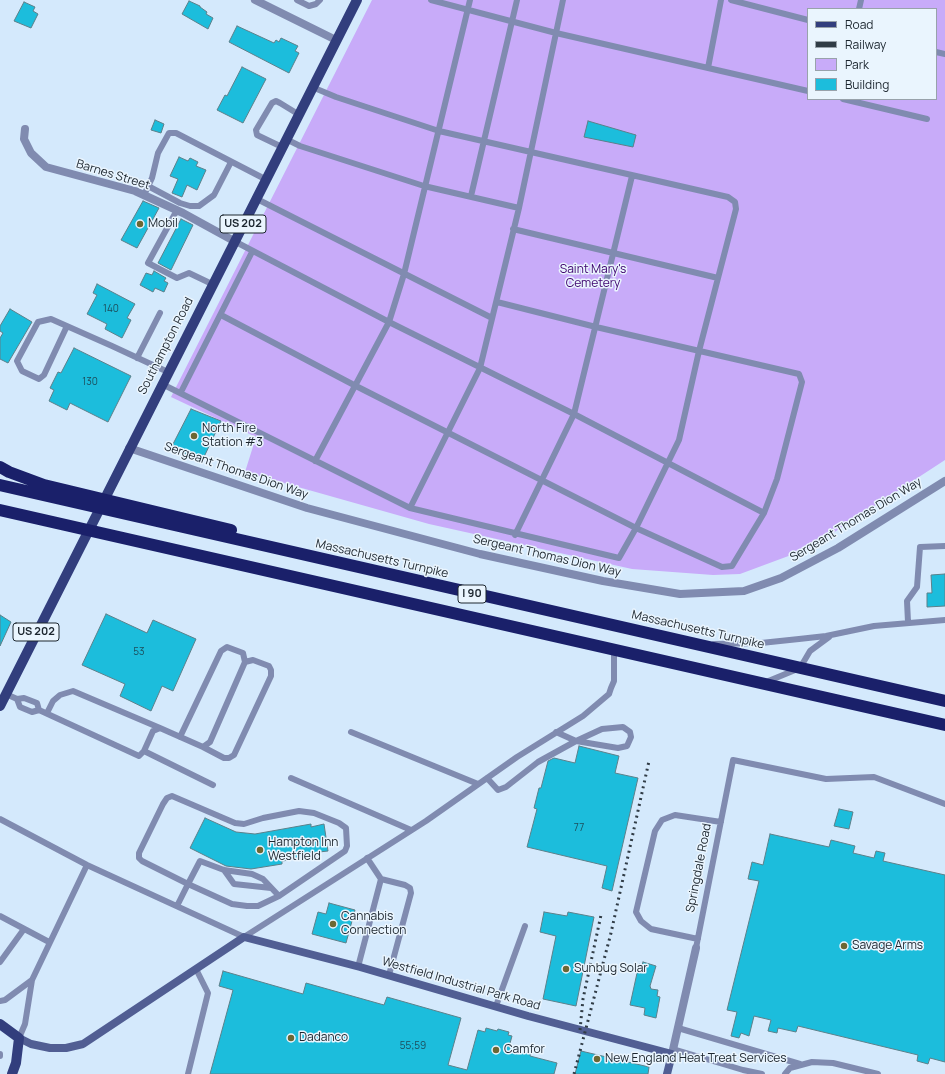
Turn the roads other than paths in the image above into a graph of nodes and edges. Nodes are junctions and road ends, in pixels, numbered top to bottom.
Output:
1 (255, 0) edge
2 (297, 0) edge
3 (320, 0) edge
4 (357, 0) edge
5 (431, 0) edge
6 (470, 0) edge
7 (517, 0) edge
8 (563, 0) edge
9 (721, 0) edge
10 (731, 0) edge
11 (468, 10) junction
12 (807, 20) edge
13 (512, 22) junction
14 (556, 33) junction
15 (336, 40) junction
16 (708, 68) junction
17 (312, 87) junction
18 (807, 91) edge
19 (846, 100) edge
20 (298, 114) junction
21 (927, 119) dead end
22 (25, 129) dead end
23 (439, 131) junction
24 (483, 140) junction
25 (284, 143) junction
26 (530, 153) junction
27 (231, 162) junction
28 (632, 176) junction
29 (265, 179) junction
30 (148, 186) junction
31 (424, 186) junction
32 (144, 195) junction
33 (471, 196) junction
34 (255, 198) junction
35 (519, 208) junction
36 (177, 210) junction
37 (513, 229) junction
38 (234, 241) junction
39 (252, 252) junction
40 (613, 252) junction
41 (404, 274) junction
42 (718, 278) junction
43 (212, 284) junction
44 (497, 302) junction
45 (160, 313) dead end
46 (221, 315) junction
47 (492, 318) junction
48 (388, 322) junction
49 (67, 326) junction
50 (596, 327) junction
51 (699, 351) junction
52 (137, 358) junction
53 (480, 368) junction
54 (168, 372) junction
55 (162, 384) junction
56 (354, 385) junction
57 (181, 392) junction
58 (574, 414) junction
59 (448, 432) junction
60 (129, 448) junction
61 (315, 461) junction
62 (669, 463) junction
63 (0, 467) edge
64 (542, 480) junction
65 (945, 481) edge
66 (0, 486) edge
67 (410, 508) junction
68 (0, 510) edge
69 (764, 513) junction
70 (0, 516) edge
71 (74, 528) junction
72 (636, 528) junction
73 (515, 535) junction
74 (945, 546) edge
75 (336, 562) junction
76 (945, 620) edge
77 (908, 622) junction
78 (833, 634) junction
79 (692, 644) junction
80 (614, 649) junction
81 (245, 662) junction
82 (800, 668) junction
83 (764, 683) junction
84 (2, 699) edge
85 (17, 699) junction
86 (945, 701) edge
87 (39, 710) junction
88 (47, 713) junction
89 (945, 725) edge
90 (160, 728) junction
91 (351, 732) dead end
92 (556, 732) junction
93 (180, 737) junction
94 (576, 741) junction
95 (203, 748) junction
96 (144, 751) junction
97 (291, 778) dead end
98 (486, 778) junction
99 (478, 784) junction
100 (213, 785) dead end
101 (945, 804) edge
102 (0, 819) edge
103 (721, 822) junction
104 (411, 830) junction
105 (367, 858) junction
106 (87, 865) junction
107 (224, 870) junction
108 (381, 879) junction
109 (188, 884) junction
110 (271, 888) junction
111 (279, 896) junction
112 (177, 906) junction
113 (0, 916) edge
114 (525, 926) dead end
115 (24, 929) junction
116 (244, 937) junction
117 (698, 939) junction
118 (49, 942) junction
119 (696, 948) joint
120 (0, 962) edge
121 (358, 966) junction
122 (196, 969) junction
123 (389, 975) junction
124 (32, 980) junction
125 (0, 1001) edge
126 (496, 1006) junction
127 (0, 1024) edge
128 (678, 1028) junction
129 (19, 1038) junction
130 (673, 1051) junction
131 (800, 1064) junction
132 (12, 1074) edge
133 (188, 1074) edge
134 (667, 1074) edge
135 (762, 1074) edge
136 (785, 1074) edge
137 (878, 1074) edge

1 - 15 street
2 - 3 lane
4 - 15 main road, Southampton Road / US 202
5 - 11 lane
6 - 11 lane
7 - 13 lane
8 - 14 lane
9 - 16 lane
10 - 12 lane
11 - 13 lane
11 - 23 lane
13 - 14 lane
13 - 24 lane
14 - 16 lane
14 - 26 lane
15 - 17 main road, Southampton Road / US 202
16 - 18 lane
17 - 20 main road, Southampton Road / US 202
17 - 23 lane
19 - 21 lane
20 - 25 main road, Southampton Road / US 202
20 - 25 lane
22 - 32 street, Barnes Street
23 - 24 lane
23 - 31 lane
24 - 26 lane
24 - 33 lane
25 - 29 main road, Southampton Road / US 202
25 - 31 lane
26 - 28 lane
26 - 35 lane
27 - 29 lane
27 - 30 lane
27 - 30 lane
28 - 40 lane
28 - 42 lane
29 - 34 main road, Southampton Road / US 202
30 - 32 lane
31 - 33 lane
31 - 41 lane
32 - 36 street, Barnes Street
33 - 35 lane
34 - 38 main road, Southampton Road / US 202
34 - 41 lane
35 - 37 lane
36 - 38 street, Barnes Street
36 - 43 lane
37 - 40 lane
37 - 44 lane
38 - 39 lane
38 - 43 main road, Southampton Road / US 202
39 - 46 lane
39 - 48 lane
40 - 42 lane
40 - 50 lane
41 - 47 lane
41 - 48 lane
42 - 51 lane
43 - 54 main road, Southampton Road / US 202
44 - 47 lane
44 - 50 lane
45 - 52 lane
46 - 56 lane
46 - 57 lane
47 - 53 lane
48 - 53 lane
48 - 56 lane
49 - 49 lane
49 - 52 lane
50 - 51 lane
50 - 58 lane
51 - 62 lane
51 - 69 lane
52 - 54 lane
53 - 58 lane
53 - 59 lane
54 - 55 main road, Southampton Road / US 202
55 - 57 lane
55 - 60 main road, Southampton Road / US 202
56 - 59 lane
56 - 61 lane
57 - 61 lane
58 - 62 lane
58 - 64 lane
59 - 64 lane
59 - 67 lane
60 - 65 street, Sergeant Thomas Dion Way
60 - 84 main road, Southampton Road / US 202
61 - 67 lane
62 - 69 lane
62 - 72 lane
63 - 75 highway
64 - 72 lane
64 - 73 lane
66 - 75 highway, Massachusetts Turnpike / I 90
67 - 73 lane
68 - 71 highway, I 90
69 - 72 lane
70 - 71 highway
71 - 80 highway, I 90
72 - 73 lane
74 - 77 lane
75 - 79 highway, Massachusetts Turnpike / I 90
76 - 77 lane
77 - 78 lane
78 - 79 lane
78 - 82 lane
79 - 82 highway, Massachusetts Turnpike / I 90
80 - 83 highway, I 90
80 - 92 lane
81 - 93 lane
81 - 95 lane
81 - 95 lane
82 - 83 lane
82 - 86 highway, Massachusetts Turnpike / I 90
83 - 89 highway, I 90
84 - 85 lane
85 - 87 lane
85 - 87 lane
87 - 88 lane
88 - 90 lane
88 - 96 lane
90 - 93 lane
90 - 96 lane
91 - 99 lane
92 - 94 lane
92 - 98 lane
93 - 95 lane
94 - 94 lane
94 - 98 lane
96 - 100 lane
97 - 104 lane
98 - 99 lane
99 - 104 lane
101 - 103 lane, Springdale Road
102 - 106 lane
103 - 117 lane, Springdale Road
103 - 117 lane
104 - 105 lane
105 - 108 lane
105 - 116 lane
106 - 112 lane
106 - 118 lane
107 - 109 lane
107 - 110 lane
107 - 110 lane
108 - 121 lane
108 - 123 lane
109 - 111 lane
109 - 111 lane
109 - 112 lane
110 - 111 lane
112 - 116 lane
113 - 115 lane
114 - 126 lane
115 - 118 lane
115 - 120 lane
116 - 121 street, Westfield Industrial Park Road
116 - 122 street
117 - 119 lane, Springdale Road
118 - 124 lane
119 - 128 street, Springdale Road
121 - 123 street, Westfield Industrial Park Road
122 - 129 street
122 - 133 lane
123 - 126 street, Westfield Industrial Park Road
124 - 125 lane
124 - 129 lane
126 - 130 street, Westfield Industrial Park Road
127 - 129 main road
128 - 130 street, Springdale Road
128 - 131 lane
129 - 132 main road
130 - 134 street, Springdale Road
130 - 135 lane
131 - 136 lane
131 - 137 lane

